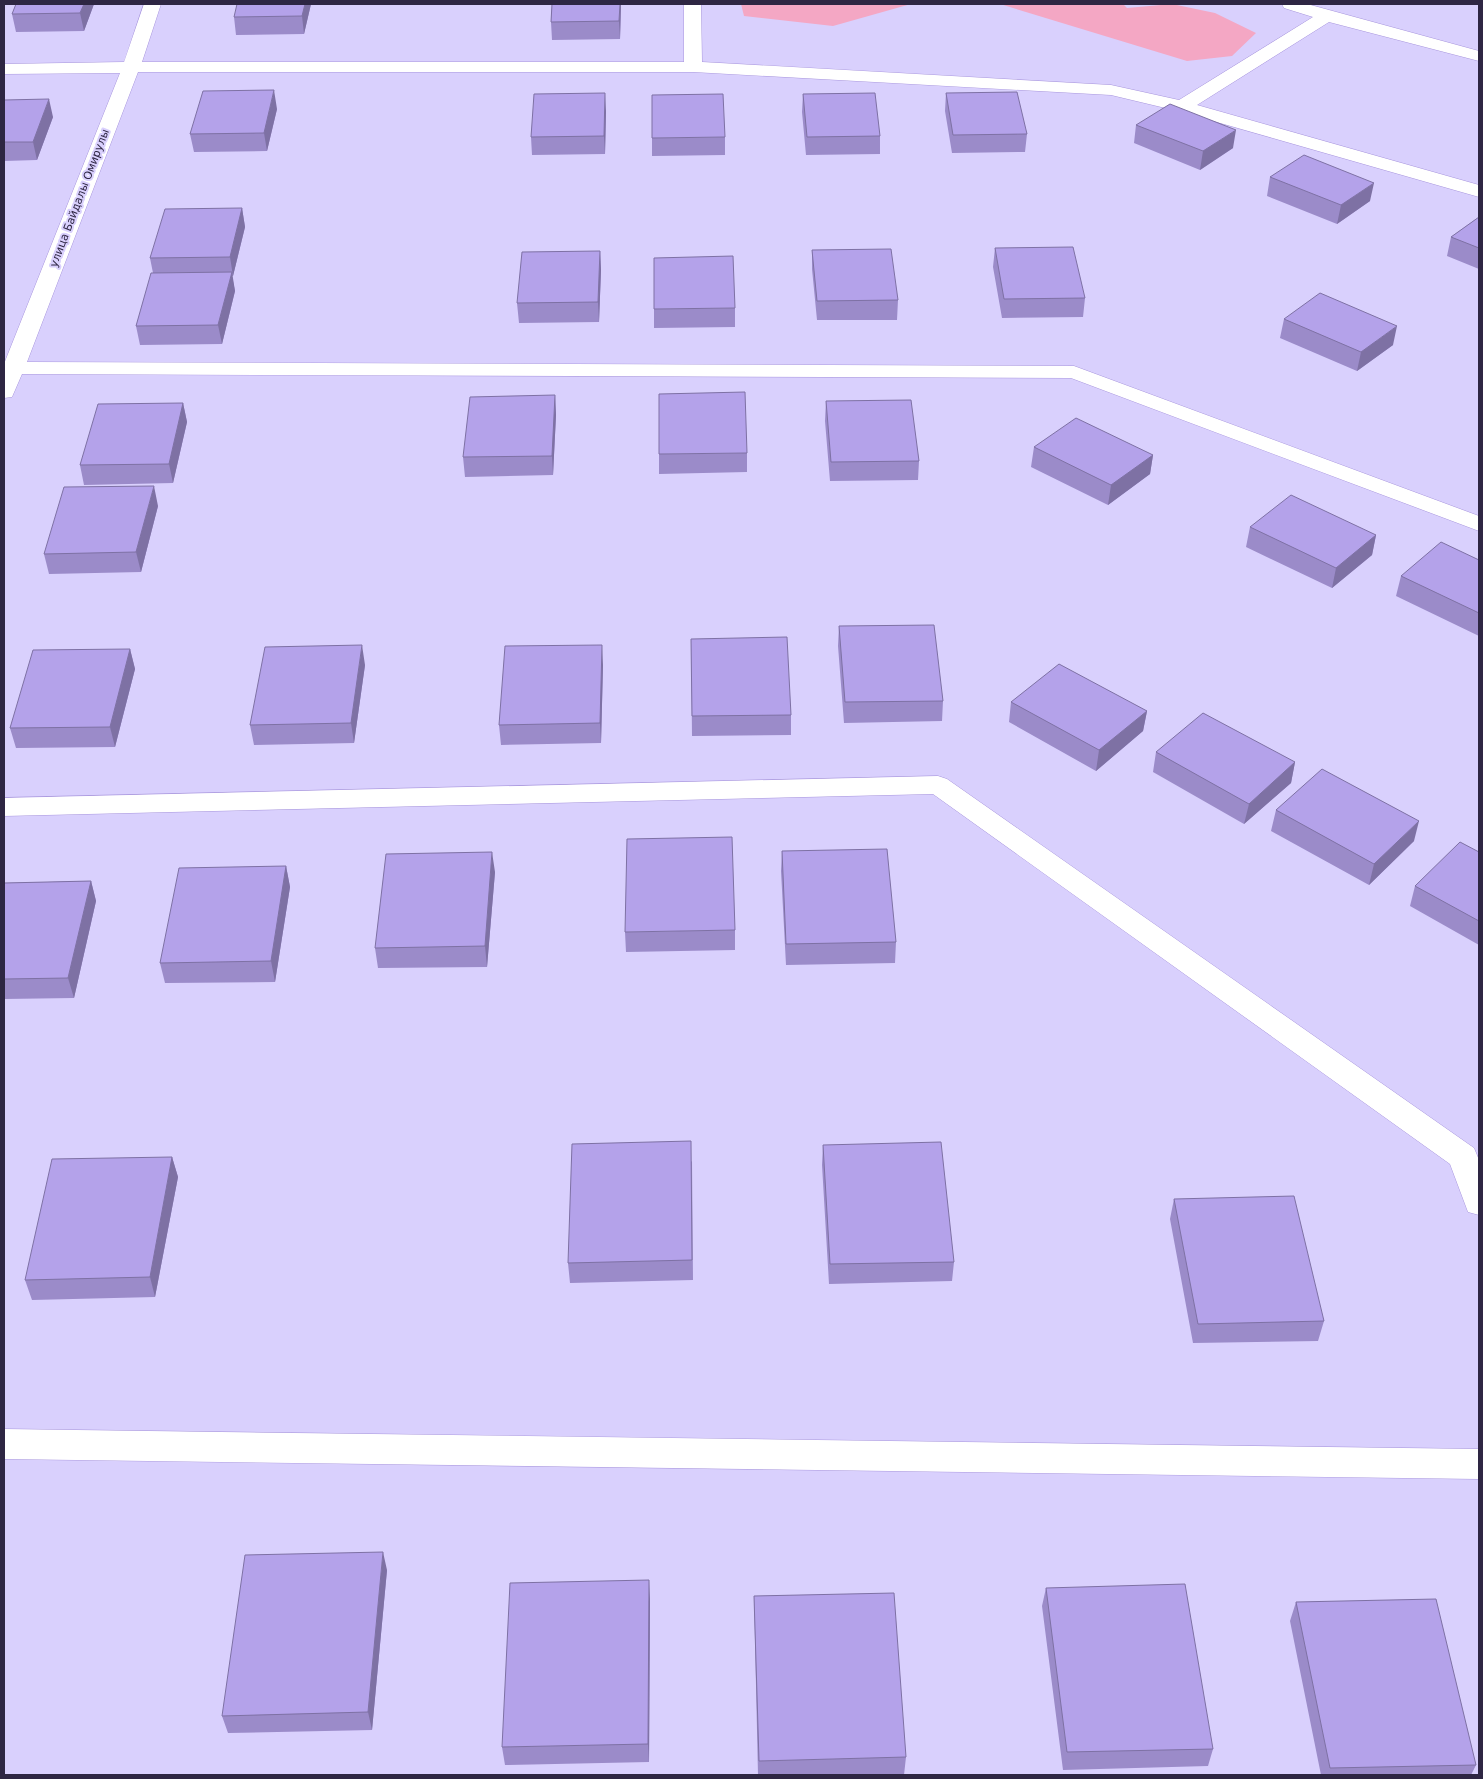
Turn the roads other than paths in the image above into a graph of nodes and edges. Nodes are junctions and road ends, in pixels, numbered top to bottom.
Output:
1 (152, 4) edge
2 (693, 4) edge
3 (1290, 4) edge
4 (1327, 16) junction
5 (1479, 56) edge
6 (131, 66) junction
7 (693, 67) junction
8 (4, 69) edge
9 (1182, 106) junction
10 (1479, 191) edge
11 (12, 368) junction
12 (4, 392) edge
13 (1479, 524) edge
14 (4, 807) edge
15 (1471, 1152) edge
16 (1479, 1204) edge
17 (4, 1444) edge
18 (1479, 1464) edge

1 - 6 street, улица Байдалы Омирулы
2 - 7 street
3 - 4 street
4 - 5 street
4 - 9 street
6 - 7 street
6 - 8 street
6 - 11 street, улица Байдалы Омирулы
7 - 9 street
9 - 10 street
11 - 12 street, улица Байдалы Омирулы
11 - 13 street
14 - 15 street
15 - 16 street
17 - 18 street

